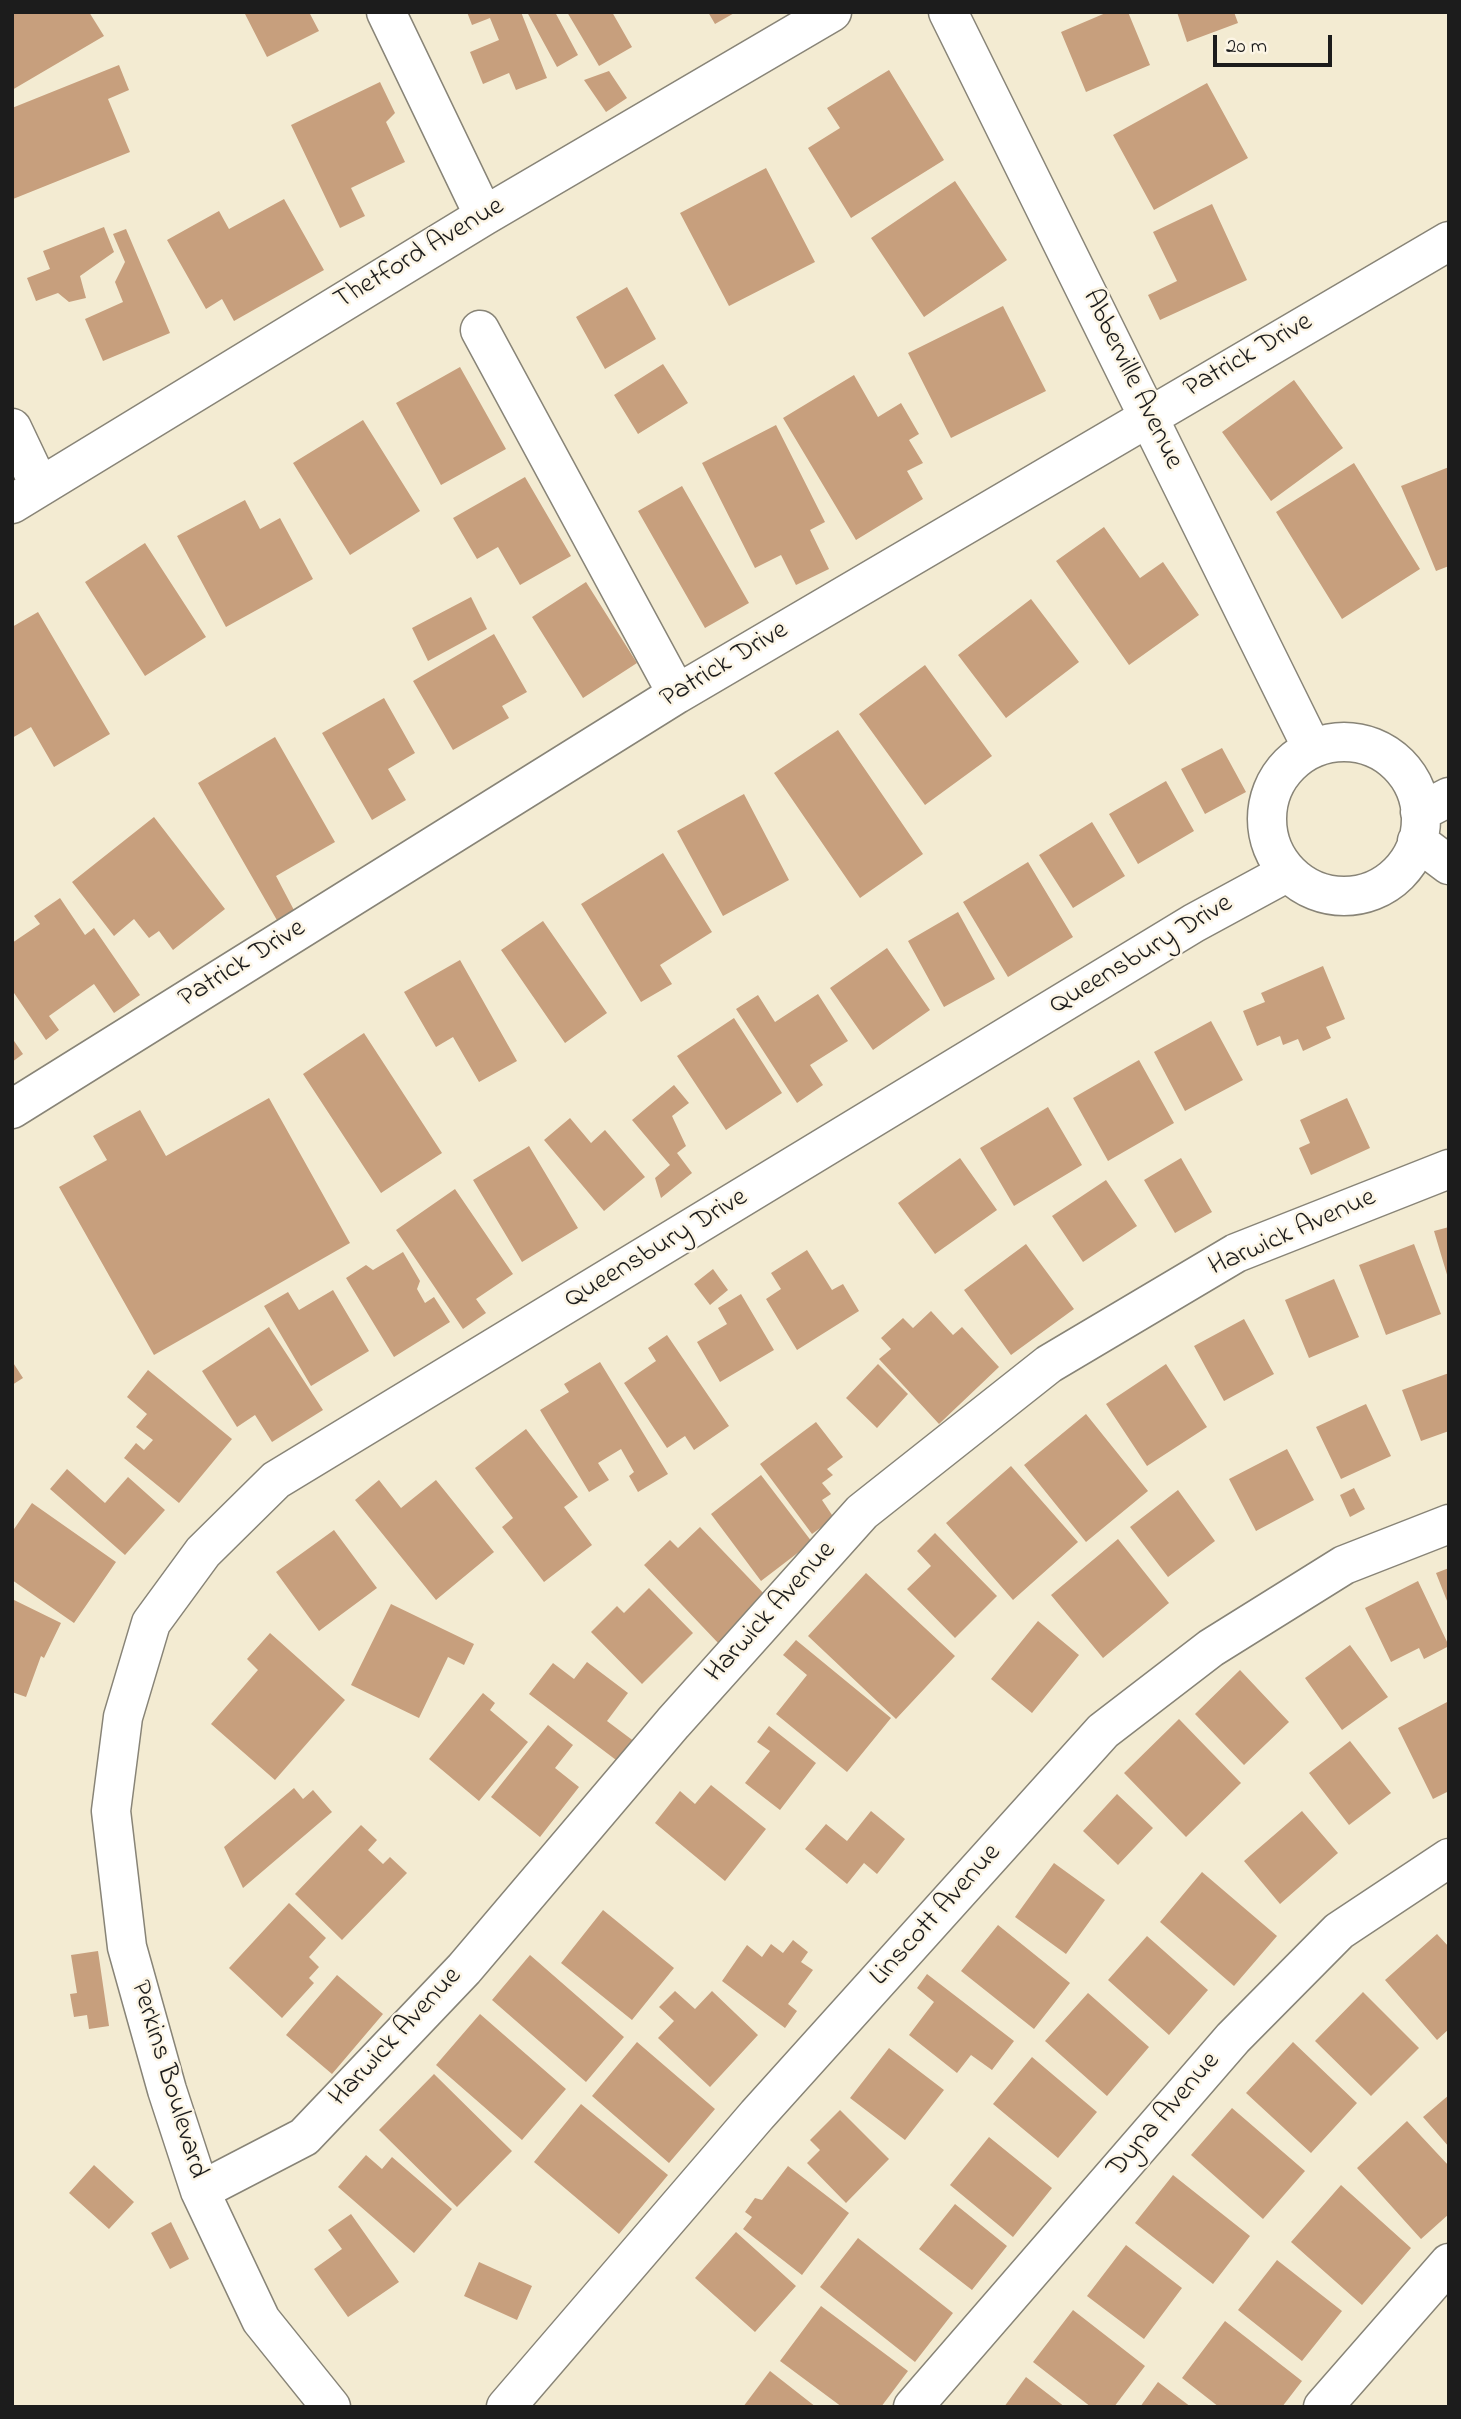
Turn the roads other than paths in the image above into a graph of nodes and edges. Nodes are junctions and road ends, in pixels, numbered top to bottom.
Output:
1 (386, 12) edge
2 (832, 12) edge
3 (948, 12) edge
4 (484, 216) junction
5 (1449, 241) edge
6 (480, 330) dead end
7 (1149, 415) junction
8 (12, 428) edge
9 (26, 496) edge
10 (677, 694) junction
11 (1312, 748) junction
12 (1429, 817) edge
13 (1449, 865) edge
14 (1288, 872) junction
15 (12, 1109) edge
16 (1449, 1169) edge
17 (1449, 1524) edge
18 (123, 1717) joint
19 (1449, 1858) edge
20 (200, 2191) junction
21 (1449, 2263) edge
22 (331, 2407) edge
23 (506, 2407) edge
24 (913, 2407) edge
25 (1323, 2407) edge

1 - 4 street
2 - 4 street, Thetford Avenue
3 - 7 street, Abberville Avenue
4 - 9 street, Thetford Avenue
5 - 7 street, Patrick Drive
6 - 10 street
7 - 10 street, Patrick Drive
7 - 11 street, Abberville Avenue
8 - 9 street
10 - 15 street, Patrick Drive
11 - 12 street
11 - 14 street
12 - 13 street
12 - 14 street
14 - 18 street, Queensbury Drive
16 - 20 street, Harwick Avenue
17 - 23 street, Linscott Avenue
18 - 20 street, Perkins Boulevard
19 - 24 street, Dyna Avenue
20 - 22 street, Perkins Boulevard
21 - 25 street

